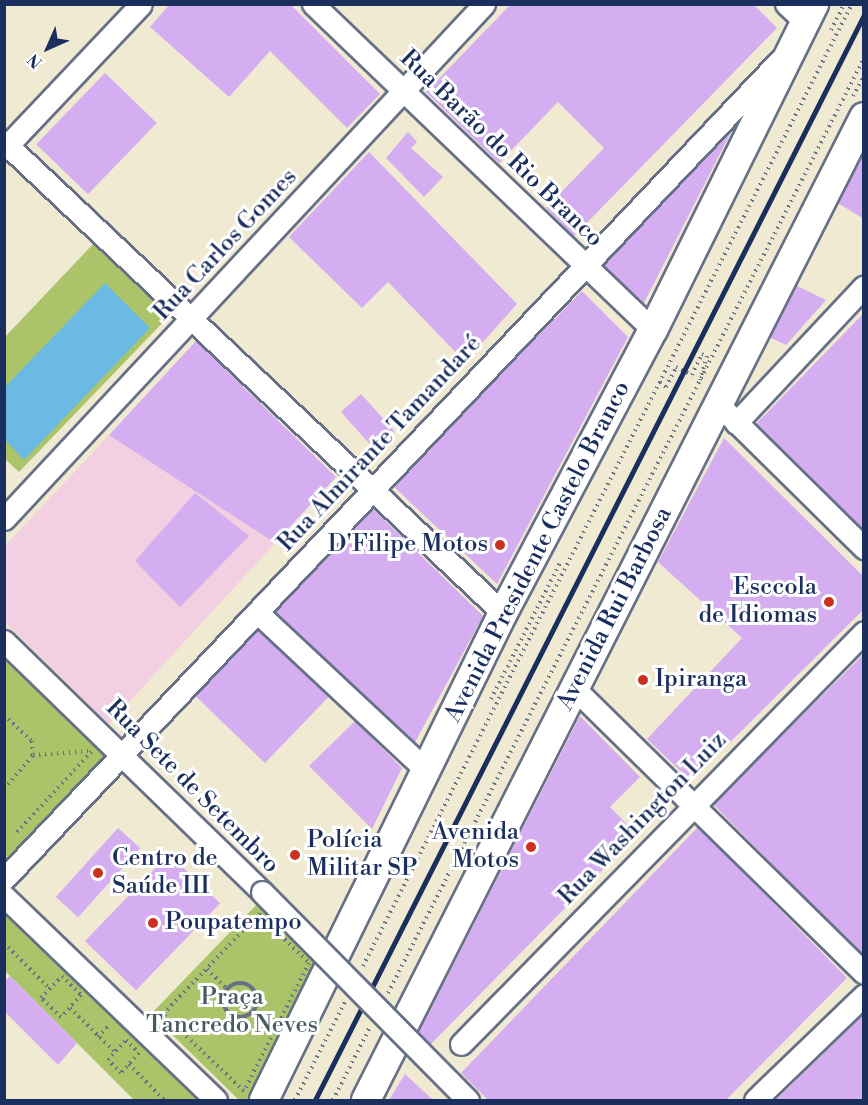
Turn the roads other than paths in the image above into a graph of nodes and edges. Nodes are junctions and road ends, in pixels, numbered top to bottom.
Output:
1 (141, 4) edge
2 (313, 4) edge
3 (484, 4) edge
4 (799, 19) edge
5 (404, 91) junction
6 (864, 117) edge
7 (6, 145) edge
8 (584, 265) junction
9 (864, 286) edge
10 (193, 318) junction
11 (651, 333) junction
12 (726, 407) junction
13 (374, 488) junction
14 (4, 519) edge
15 (864, 548) edge
16 (257, 612) junction
17 (504, 613) junction
18 (864, 632) edge
19 (4, 641) edge
20 (575, 689) junction
21 (121, 751) junction
22 (426, 770) junction
23 (693, 803) junction
24 (4, 879) edge
25 (4, 896) edge
26 (864, 973) edge
27 (864, 995) edge
28 (460, 1044) dead end
29 (216, 1101) edge
30 (264, 1101) edge
31 (366, 1101) edge
32 (468, 1101) edge
33 (755, 1101) edge

1 - 7 street
2 - 5 street, Rua Barão do Rio Branco
3 - 5 street, Rua Carlos Gomes
4 - 8 street, Rua Almirante Tamandaré
4 - 11 main road, Avenida Presidente Castelo Branco
5 - 8 street, Rua Barão do Rio Branco
5 - 10 street, Rua Carlos Gomes
6 - 12 main road, Avenida Rui Barbosa
7 - 10 street
8 - 11 street, Rua Barão do Rio Branco
8 - 13 street, Rua Almirante Tamandaré
9 - 12 street
10 - 13 street
10 - 14 street, Rua Carlos Gomes
11 - 17 main road, Avenida Presidente Castelo Branco
12 - 15 street
12 - 20 main road, Avenida Rui Barbosa
13 - 16 street, Rua Almirante Tamandaré
13 - 17 street
16 - 21 street, Rua Almirante Tamandaré
16 - 22 street
17 - 22 main road, Avenida Presidente Castelo Branco
18 - 23 street, Rua Washington Luiz
19 - 21 street, Rua Sete de Setembro
20 - 23 street
20 - 31 main road, Avenida Rui Barbosa
21 - 24 street, Rua Almirante Tamandaré
21 - 32 street, Rua Sete de Setembro, bridge
22 - 30 main road, Avenida Presidente Castelo Branco
23 - 26 street
23 - 28 street, Rua Washington Luiz
25 - 29 street
27 - 33 street

